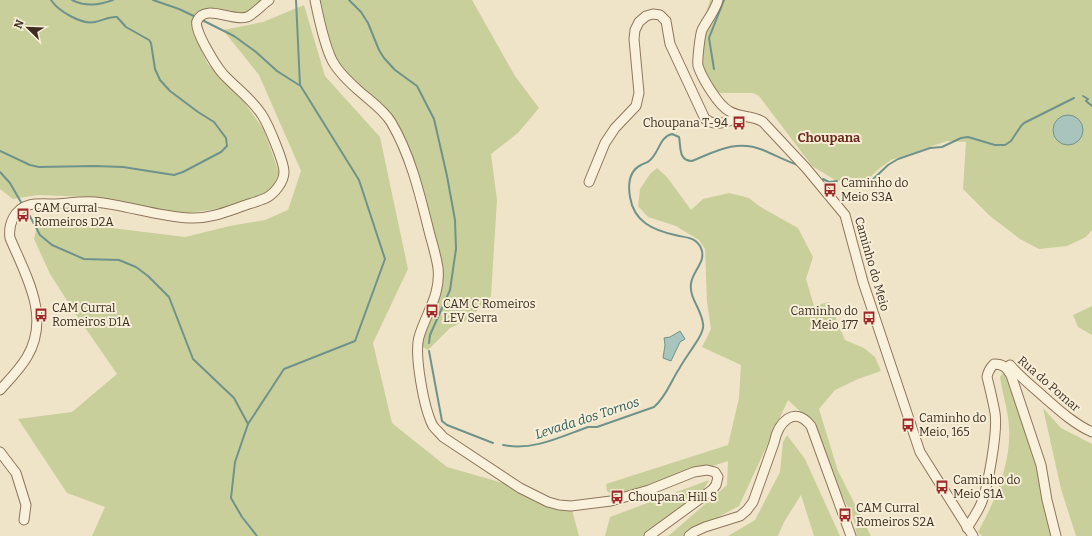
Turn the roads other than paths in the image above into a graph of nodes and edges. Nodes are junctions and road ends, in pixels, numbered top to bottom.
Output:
1 (268, 0) edge
2 (315, 0) edge
3 (718, 0) edge
4 (742, 116) junction
5 (589, 182) dead end
6 (994, 364) junction
7 (0, 390) edge
8 (1092, 432) edge
9 (0, 452) edge
10 (24, 520) dead end
11 (967, 528) junction
12 (649, 536) edge
13 (689, 536) edge
14 (852, 536) edge
15 (973, 536) edge
16 (1056, 536) edge

1 - 7 street
2 - 12 street
3 - 4 street, Caminho do Meio
4 - 5 street
4 - 11 street, Caminho do Meio
6 - 8 street, Rua do Pomar
6 - 11 street
6 - 16 street
9 - 10 street
11 - 15 street, Caminho do Meio
13 - 14 street

